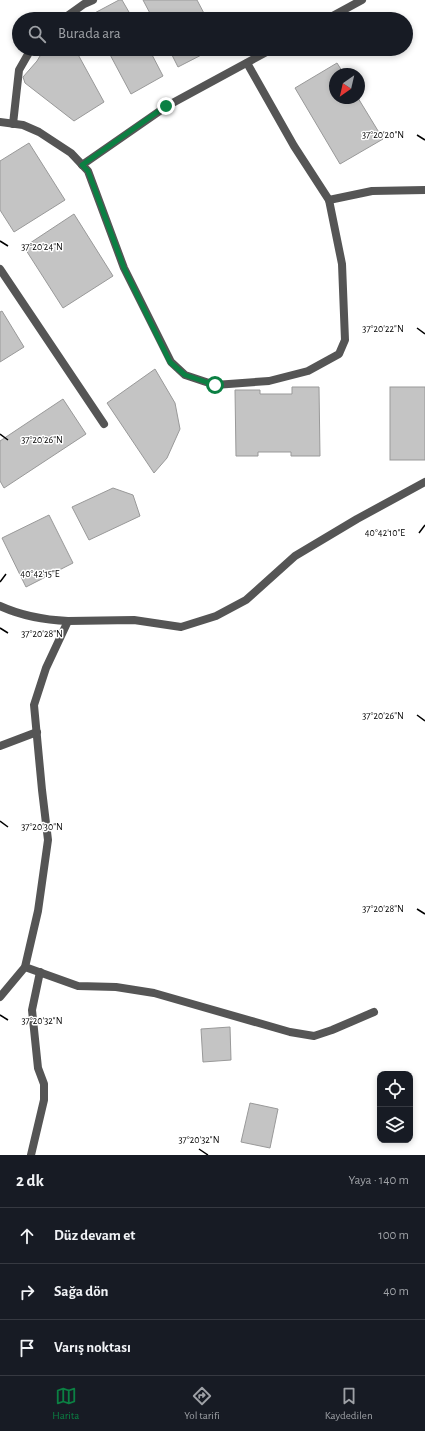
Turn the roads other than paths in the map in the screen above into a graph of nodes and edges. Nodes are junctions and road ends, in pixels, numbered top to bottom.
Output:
1 (93, 0) edge
2 (362, 0) edge
3 (83, 2) edge
4 (71, 12) edge
5 (340, 12) edge
6 (27, 56) edge
7 (260, 56) edge
8 (247, 63) junction
9 (0, 122) edge
10 (13, 124) junction
11 (82, 165) junction
12 (425, 190) edge
13 (329, 200) junction
14 (0, 269) edge
15 (104, 424) dead end
16 (425, 482) edge
17 (0, 606) edge
18 (68, 621) junction
19 (37, 732) junction
20 (0, 746) edge
21 (25, 967) junction
22 (40, 972) junction
23 (0, 997) edge
24 (374, 1012) dead end
25 (31, 1155) edge

1 - 3 street
2 - 5 street
3 - 4 street
6 - 10 street
7 - 8 street
8 - 11 street
8 - 13 street
9 - 10 street
10 - 11 street
11 - 13 street
12 - 13 street
14 - 15 street
16 - 18 street
17 - 18 street
18 - 19 street
19 - 20 street
19 - 21 street
21 - 22 street
21 - 23 street
22 - 24 street
22 - 25 street

